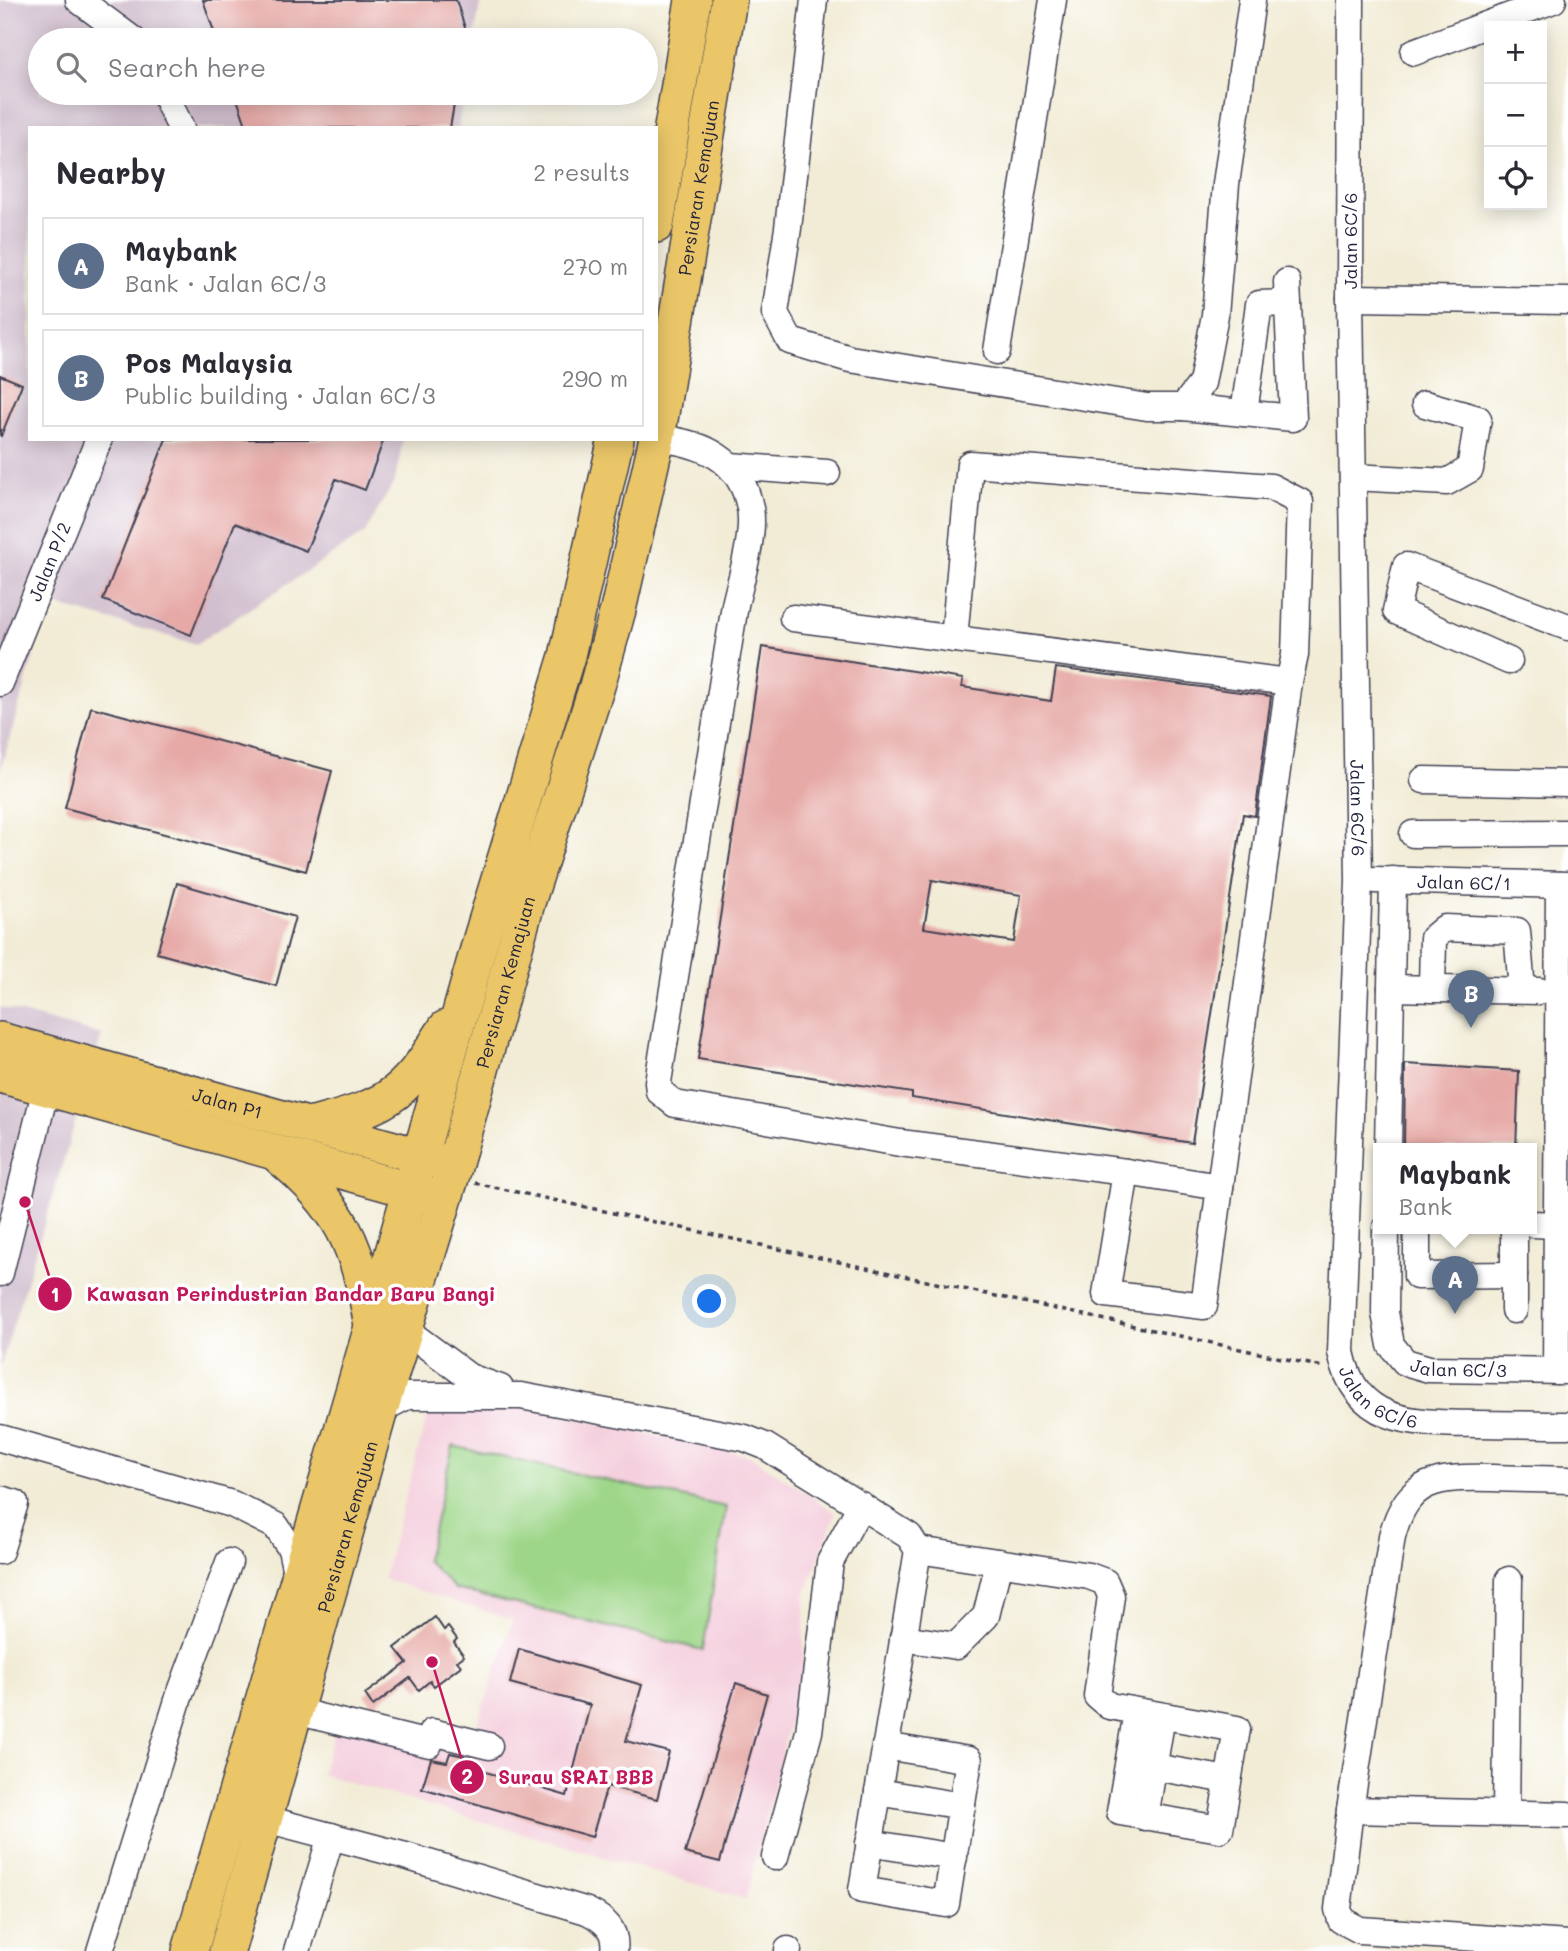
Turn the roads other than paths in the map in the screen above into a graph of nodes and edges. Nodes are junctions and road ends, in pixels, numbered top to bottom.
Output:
1 (79, 0) edge
2 (692, 0) edge
3 (729, 0) edge
4 (814, 0) edge
5 (1053, 0) edge
6 (1252, 0) edge
7 (1351, 0) edge
8 (1553, 0) edge
9 (117, 28) edge
10 (1414, 51) dead end
11 (170, 105) edge
12 (180, 126) edge
13 (658, 212) edge
14 (1350, 298) junction
15 (1568, 301) edge
16 (997, 351) dead end
17 (1425, 404) dead end
18 (1183, 407) junction
19 (1244, 413) junction
20 (658, 432) edge
21 (658, 438) edge
22 (98, 441) edge
23 (616, 441) edge
24 (656, 441) edge
25 (730, 466) junction
26 (827, 473) dead end
27 (1353, 477) junction
28 (793, 618) dead end
29 (1568, 627) edge
30 (954, 639) junction
31 (1509, 661) dead end
32 (1289, 682) junction
33 (0, 683) edge
34 (1424, 780) dead end
35 (1568, 783) edge
36 (1568, 833) edge
37 (1413, 834) dead end
38 (1359, 880) junction
39 (1393, 880) junction
40 (1564, 885) edge
41 (1563, 921) edge
42 (1391, 988) junction
43 (1432, 989) junction
44 (1522, 990) junction
45 (463, 1002) junction
46 (1562, 1009) edge
47 (0, 1040) edge
48 (0, 1075) edge
49 (46, 1088) junction
50 (1563, 1106) edge
51 (310, 1126) junction
52 (1563, 1136) edge
53 (1388, 1143) edge
54 (274, 1152) junction
55 (420, 1156) junction
56 (1126, 1172) junction
57 (450, 1182) junction
58 (1220, 1187) junction
59 (410, 1191) junction
60 (1544, 1224) edge
61 (1387, 1234) edge
62 (1417, 1234) edge
63 (1514, 1234) edge
64 (1562, 1260) edge
65 (0, 1273) edge
66 (1514, 1276) junction
67 (1514, 1310) dead end
68 (388, 1328) junction
69 (1562, 1371) edge
70 (521, 1396) junction
71 (380, 1410) junction
72 (1568, 1425) edge
73 (0, 1438) edge
74 (1568, 1479) edge
75 (0, 1499) edge
76 (861, 1505) junction
77 (918, 1550) junction
78 (0, 1551) edge
79 (229, 1562) dead end
80 (999, 1562) junction
81 (1509, 1580) dead end
82 (298, 1583) junction
83 (903, 1638) junction
84 (295, 1711) junction
85 (1150, 1714) junction
86 (489, 1746) dead end
87 (885, 1746) junction
88 (1154, 1766) junction
89 (1228, 1780) junction
90 (878, 1792) junction
91 (962, 1806) junction
92 (231, 1811) junction
93 (1350, 1811) junction
94 (1506, 1814) junction
95 (1568, 1815) edge
96 (1145, 1817) junction
97 (265, 1818) junction
98 (331, 1836) junction
99 (869, 1843) junction
100 (775, 1857) dead end
101 (954, 1857) junction
102 (1568, 1944) edge
103 (100, 1951) edge
104 (190, 1951) edge
105 (227, 1951) edge
106 (297, 1951) edge
107 (614, 1951) edge

1 - 9 street
2 - 13 main road, Persiaran Kemajuan
3 - 20 main road, Persiaran Kemajuan
4 - 18 street
5 - 16 street
6 - 18 street
7 - 14 street, Jalan 6C/6
8 - 10 street
11 - 12 street
14 - 15 street
14 - 27 street, Jalan 6C/6
17 - 27 street
18 - 19 street
19 - 19 street
21 - 25 street
22 - 33 street, Jalan P/2
23 - 45 main road, Persiaran Kemajuan
24 - 57 main road, Persiaran Kemajuan
25 - 26 street
25 - 56 street
27 - 38 street, Jalan 6C/6
28 - 30 street
29 - 31 street
30 - 32 street
30 - 32 street
32 - 58 street
34 - 35 street
36 - 37 street
38 - 39 street, Jalan 6C/1
38 - 72 street, Jalan 6C/6
39 - 40 street, Jalan 6C/1
39 - 42 street
40 - 41 street
41 - 46 street
42 - 43 street
42 - 53 street
43 - 44 street
43 - 44 street
44 - 46 street
45 - 51 main road
45 - 55 main road, Persiaran Kemajuan
46 - 50 street
47 - 51 main road, Jalan P1
48 - 49 main road, Jalan P1
49 - 54 main road, Jalan P1
49 - 65 street
50 - 52 street
51 - 55 main road, Jalan P1
52 - 60 street
54 - 59 main road, Jalan P1
54 - 68 main road
55 - 57 main road, Jalan P1
55 - 59 main road, Persiaran Kemajuan
56 - 58 street
56 - 58 street
57 - 59 main road, Jalan P1
57 - 68 main road, Persiaran Kemajuan
59 - 68 main road, Persiaran Kemajuan
60 - 64 street
61 - 69 street, Jalan 6C/3
62 - 66 street
63 - 66 street
64 - 69 street
66 - 67 street
68 - 70 street
68 - 71 main road, Persiaran Kemajuan
68 - 82 main road, Persiaran Kemajuan
70 - 71 street
70 - 76 street
71 - 84 main road, Persiaran Kemajuan
73 - 82 street
74 - 93 street
75 - 78 street
76 - 77 street
76 - 100 street
77 - 80 street
77 - 83 street
79 - 103 street
80 - 83 street
80 - 85 street
81 - 94 street
82 - 92 main road, Persiaran Kemajuan
83 - 87 street
84 - 86 street
84 - 97 main road, Persiaran Kemajuan
85 - 88 street
85 - 89 street
85 - 96 street
87 - 90 street
87 - 91 street
88 - 89 street
88 - 96 street
89 - 96 street
90 - 91 street
90 - 99 street
91 - 101 street
92 - 97 street
92 - 104 main road, Persiaran Kemajuan
93 - 94 street
93 - 102 street
94 - 95 street
97 - 98 street
97 - 105 main road, Persiaran Kemajuan
98 - 106 street
98 - 107 street
99 - 101 street
99 - 101 street

